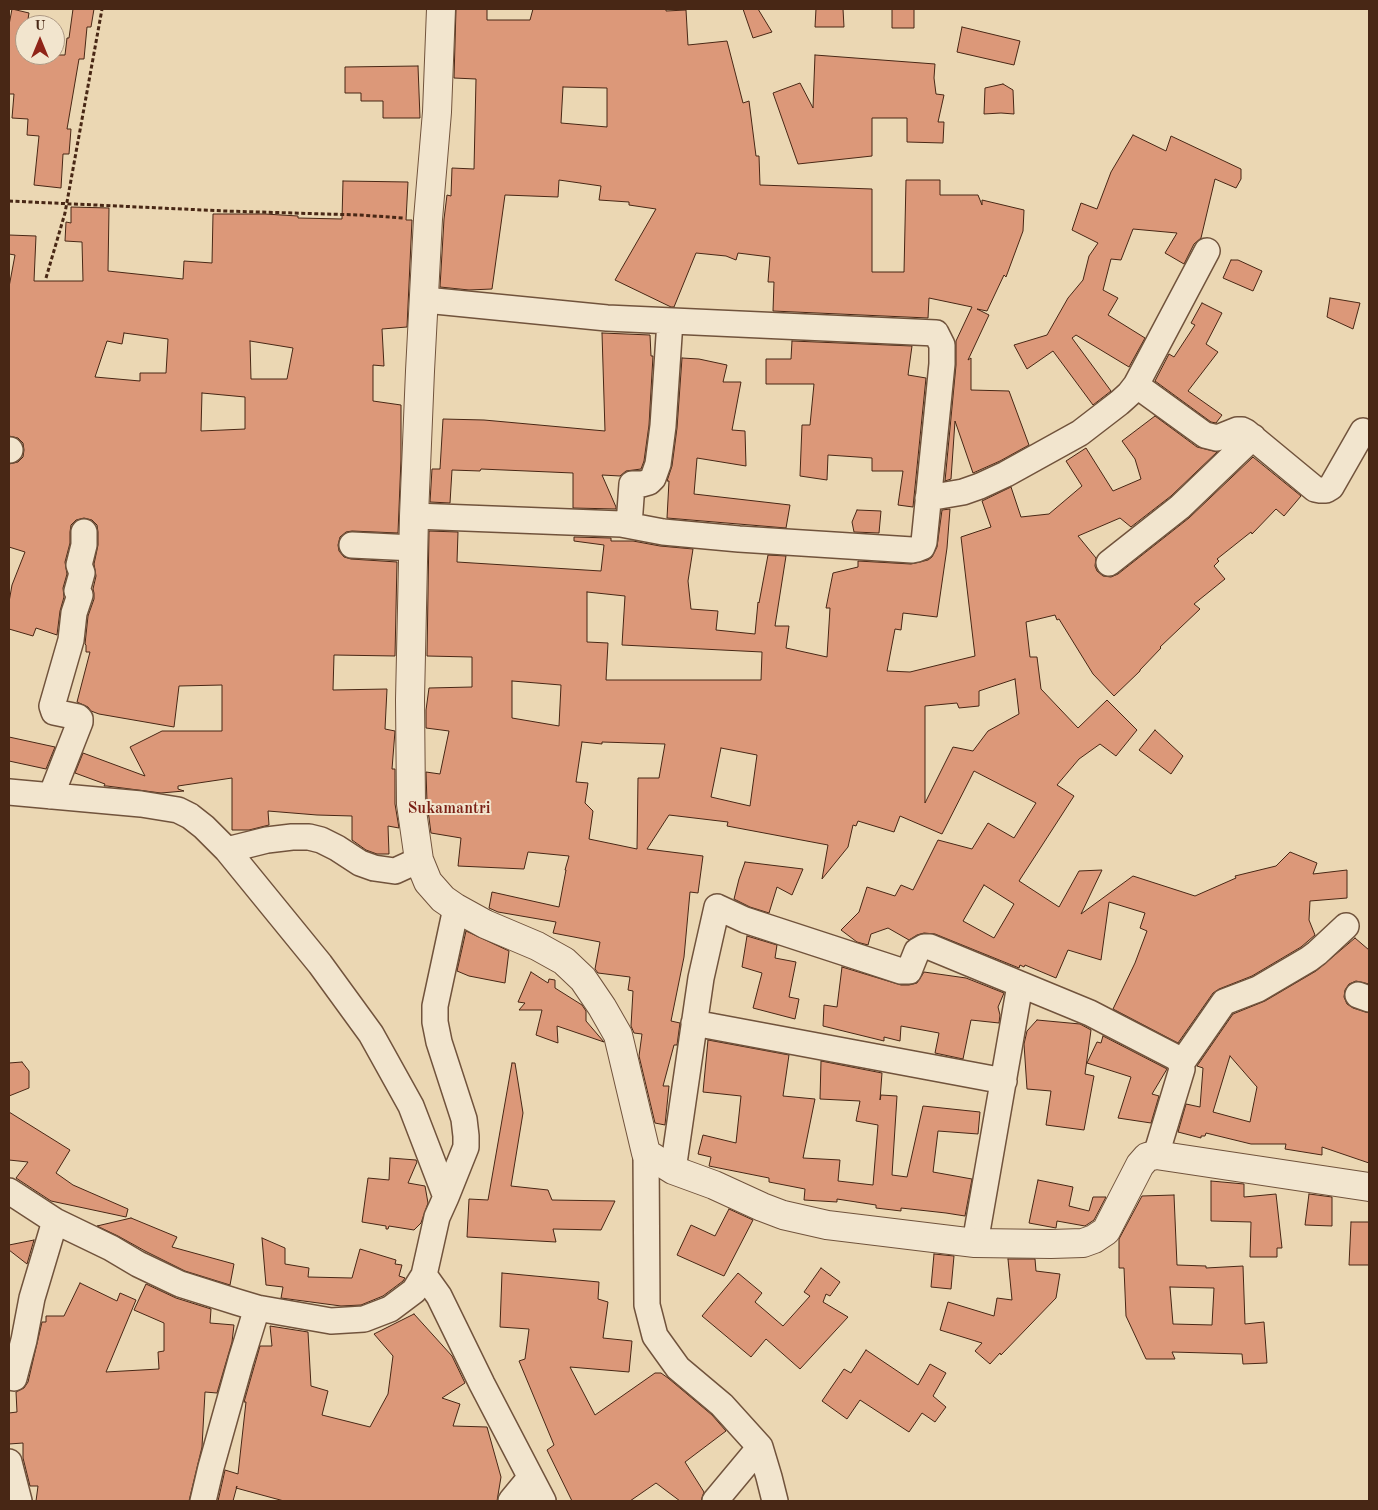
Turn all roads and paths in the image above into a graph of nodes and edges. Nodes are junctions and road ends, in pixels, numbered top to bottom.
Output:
1 (102, 9) edge
2 (441, 9) edge
3 (9, 201) edge
4 (67, 204) junction
5 (428, 219) junction
6 (1207, 251) dead end
7 (46, 278) dead end
8 (424, 300) junction
9 (670, 321) junction
10 (1136, 385) junction
11 (1362, 431) dead end
12 (1253, 437) junction
13 (928, 498) junction
14 (414, 516) junction
15 (628, 525) junction
16 (84, 532) dead end
17 (352, 545) dead end
18 (414, 548) junction
19 (1109, 563) dead end
20 (9, 792) edge
21 (51, 796) junction
22 (227, 850) junction
23 (419, 860) junction
24 (456, 908) junction
25 (1346, 926) dead end
26 (1020, 985) junction
27 (694, 1023) junction
28 (1181, 1064) junction
29 (1004, 1081) junction
30 (646, 1153) junction
31 (1156, 1155) junction
32 (673, 1170) junction
33 (1369, 1187) edge
34 (9, 1191) edge
35 (446, 1197) junction
36 (55, 1222) junction
37 (975, 1243) junction
38 (424, 1275) junction
39 (257, 1308) junction
40 (14, 1378) dead end
41 (760, 1447) junction
42 (9, 1462) edge
43 (530, 1478) junction
44 (19, 1501) edge
45 (203, 1501) edge
46 (511, 1501) edge
47 (543, 1501) edge
48 (715, 1501) edge
49 (775, 1501) edge

1 - 4 path
2 - 5 street
3 - 4 path
4 - 5 path
4 - 7 path
5 - 8 street
6 - 10 street
8 - 9 street
8 - 14 street
9 - 13 street
9 - 15 street
10 - 12 street
10 - 13 street
11 - 12 street
12 - 19 street
13 - 15 street
14 - 15 street
14 - 18 street
16 - 21 street
17 - 18 street
18 - 23 street
20 - 21 street
21 - 22 street
22 - 23 street
22 - 35 street
23 - 24 street
24 - 30 street
24 - 35 street
25 - 28 street
26 - 27 street
26 - 28 street
26 - 29 street
27 - 29 street
27 - 32 street
28 - 31 street
29 - 37 street
30 - 32 street
30 - 41 street
31 - 33 street
31 - 37 street
32 - 37 street
34 - 36 street
35 - 38 street
36 - 39 street
36 - 40 street
38 - 39 street
38 - 43 street
39 - 45 street
41 - 48 street
41 - 49 street
42 - 44 street
43 - 46 street
43 - 47 street

